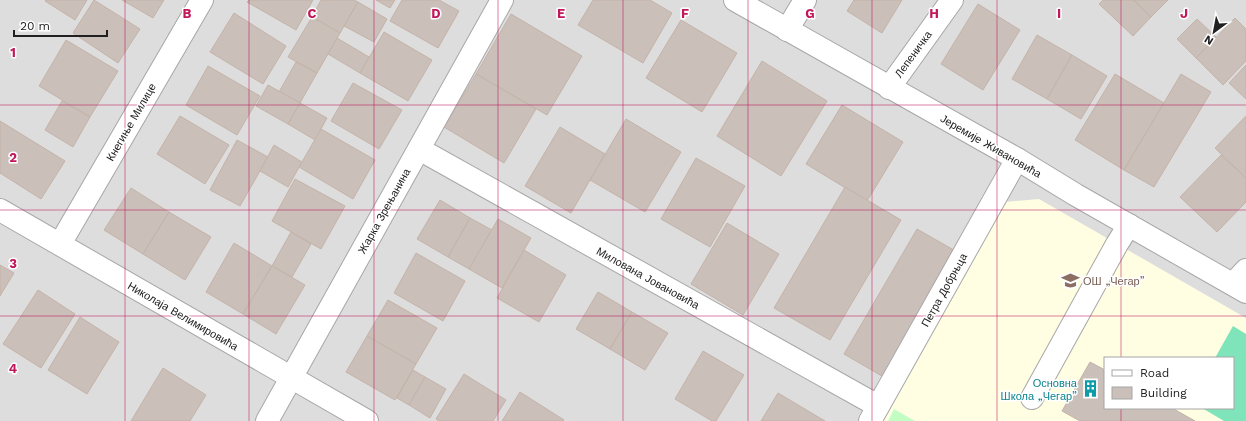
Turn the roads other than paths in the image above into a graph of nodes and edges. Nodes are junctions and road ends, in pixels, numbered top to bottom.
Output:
1 (202, 0) edge
2 (502, 0) edge
3 (735, 0) edge
4 (805, 0) edge
5 (952, 0) edge
6 (787, 30) junction
7 (889, 88) junction
8 (418, 149) junction
9 (1017, 159) junction
10 (0, 210) edge
11 (1129, 225) junction
12 (60, 244) junction
13 (1242, 282) edge
14 (292, 378) junction
15 (1032, 398) dead end
16 (874, 414) edge
17 (266, 421) edge
18 (367, 421) edge

1 - 12 street, Кнегиње Милице
2 - 8 street, Жарка Зрењанина
3 - 6 street, Јеремије Живановића
4 - 6 street
5 - 7 street, Лепеничка
6 - 7 street, Јеремије Живановића
7 - 9 street, Јеремије Живановића
8 - 14 street, Жарка Зрењанина
8 - 16 street, Милована Јовановића
9 - 11 street, Јеремије Живановића
9 - 16 street, Петра Добрњца
10 - 12 street, Николаја Велимировића
11 - 13 street, Јеремије Живановића
11 - 15 street
12 - 14 street, Николаја Велимировића
14 - 17 street, Жарка Зрењанина
14 - 18 street, Николаја Велимировића

